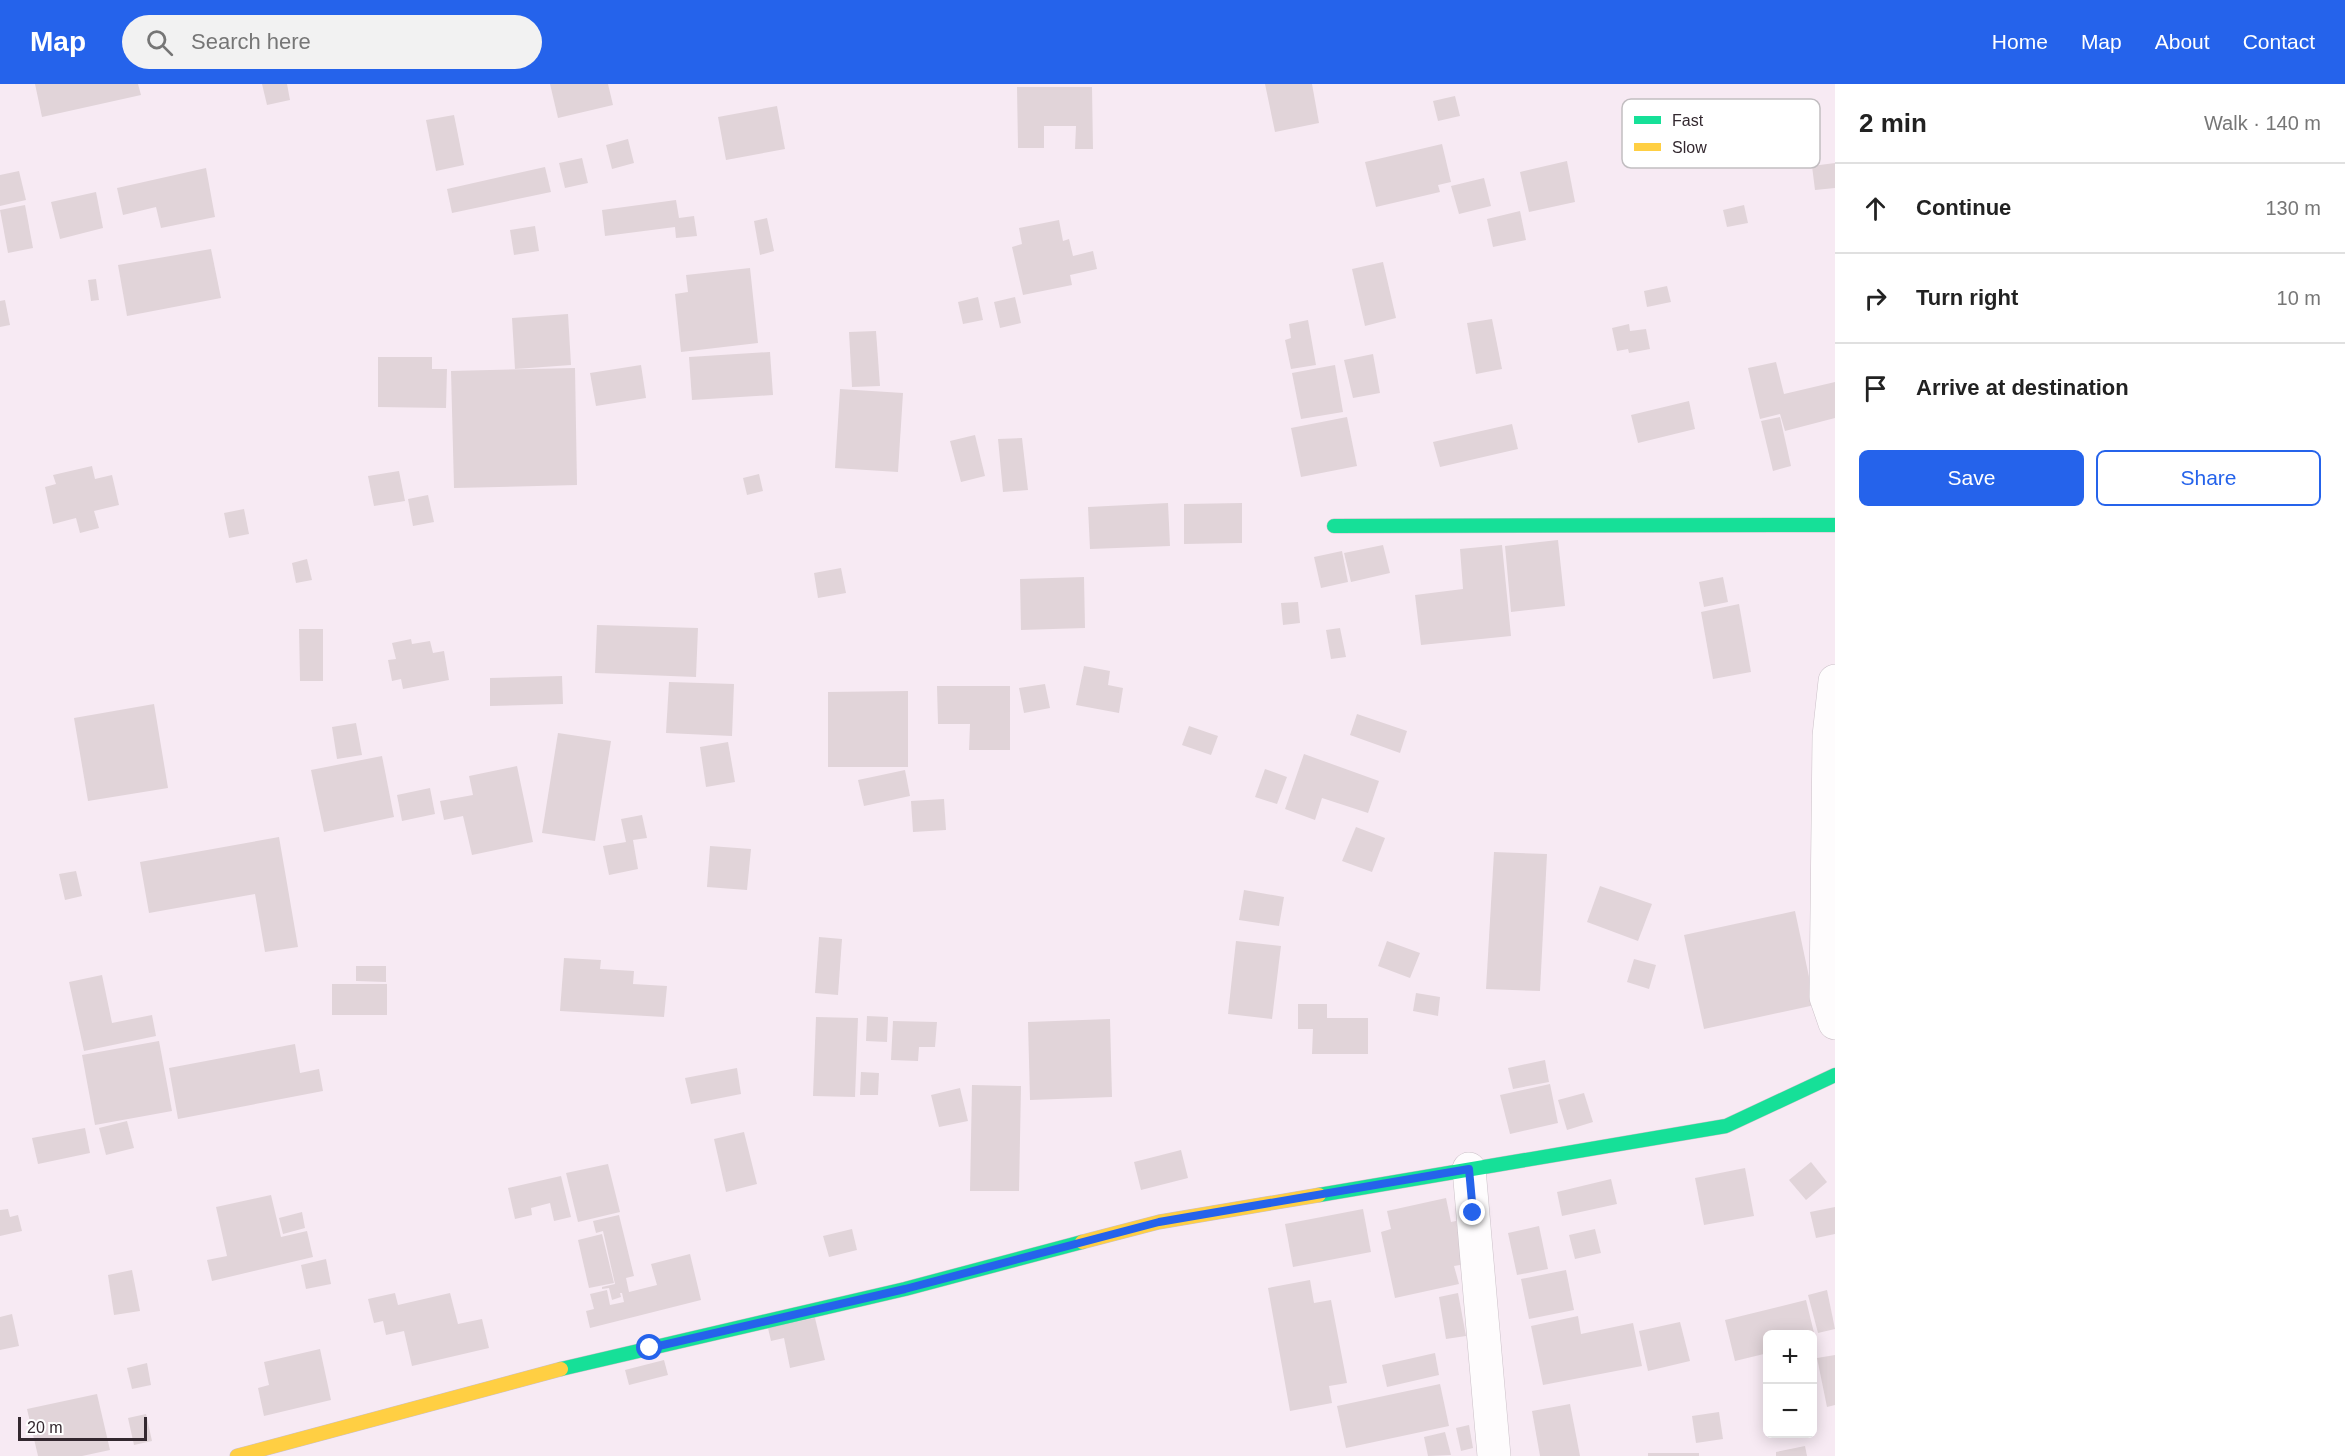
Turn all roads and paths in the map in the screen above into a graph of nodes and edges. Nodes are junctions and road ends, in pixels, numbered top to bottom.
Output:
1 (1835, 525) edge
2 (1335, 526) dead end
3 (1835, 681) edge
4 (1835, 1023) edge
5 (1835, 1075) edge
6 (1469, 1169) junction
7 (237, 1456) edge
8 (1494, 1456) edge

1 - 2 street
3 - 4 street
5 - 6 street
6 - 7 street
6 - 8 street

